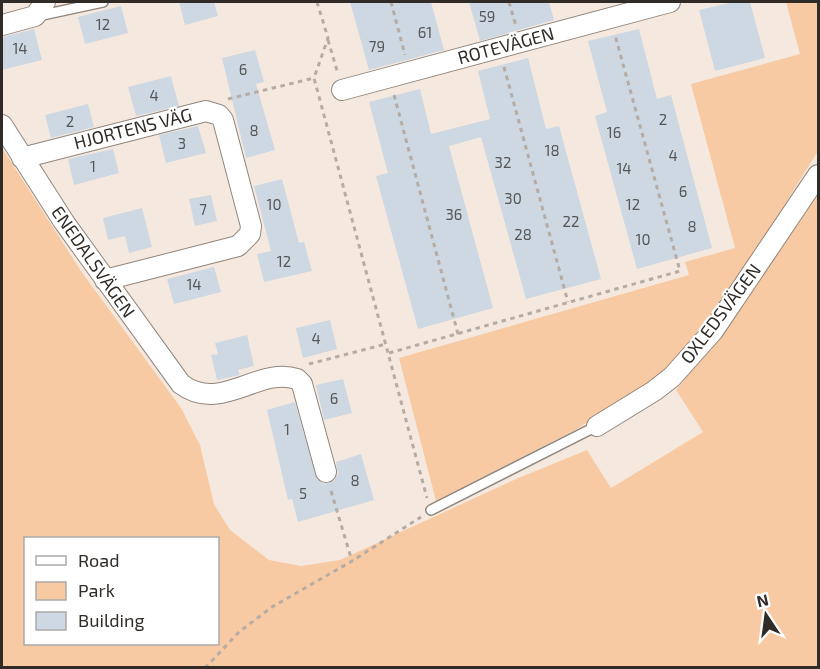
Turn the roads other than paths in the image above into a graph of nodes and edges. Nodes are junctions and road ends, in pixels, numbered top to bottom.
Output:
1 (103, 2) edge
2 (670, 2) edge
3 (40, 9) edge
4 (2, 25) edge
5 (342, 90) road end
6 (2, 125) edge
7 (22, 158) junction
8 (819, 175) edge
9 (105, 280) junction
10 (597, 426) joint
11 (326, 472) road end
12 (431, 510) road end

1 - 3 lane
2 - 5 street, ROTEVÄGEN
3 - 4 street
6 - 7 street, ENEDALSVÄGEN
7 - 9 street, ENEDALSVÄGEN
7 - 9 street, HJORTENS VÄG
8 - 10 street, OXLEDSVÄGEN
9 - 11 street, ENEDALSVÄGEN
10 - 12 lane

